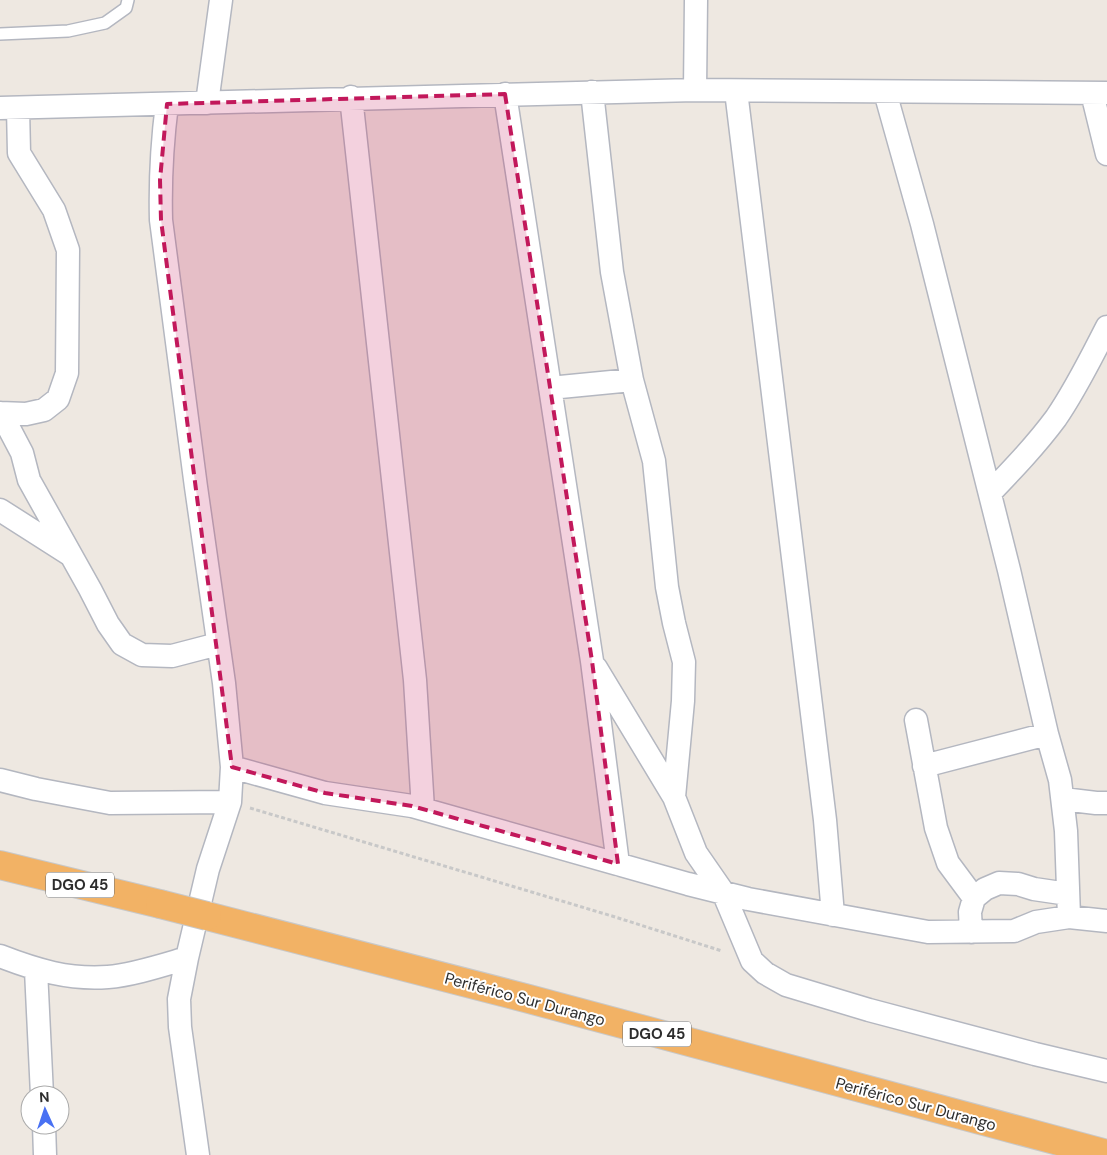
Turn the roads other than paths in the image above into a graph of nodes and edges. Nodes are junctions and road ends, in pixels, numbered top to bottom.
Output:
1 (128, 0) edge
2 (221, 0) edge
3 (696, 0) edge
4 (0, 34) edge
5 (695, 90) junction
6 (736, 91) junction
7 (592, 92) junction
8 (885, 92) junction
9 (1099, 93) edge
10 (505, 94) junction
11 (351, 98) junction
12 (167, 104) junction
13 (207, 104) junction
14 (9, 108) edge
15 (1107, 154) edge
16 (1107, 327) edge
17 (632, 380) junction
18 (550, 388) junction
19 (0, 413) edge
20 (990, 493) junction
21 (0, 510) edge
22 (71, 556) junction
23 (218, 644) junction
24 (592, 661) junction
25 (916, 720) dead end
26 (1047, 734) junction
27 (924, 766) junction
28 (232, 767) junction
29 (0, 780) edge
30 (674, 797) junction
31 (1062, 799) junction
32 (230, 802) junction
33 (1107, 803) edge
34 (423, 809) junction
35 (618, 864) junction
36 (0, 865) edge
37 (723, 892) junction
38 (1068, 894) junction
39 (974, 898) junction
40 (833, 915) junction
41 (1069, 917) junction
42 (1107, 921) edge
43 (971, 932) junction
44 (0, 956) edge
45 (187, 958) junction
46 (36, 970) junction
47 (1107, 1071) edge
48 (42, 1085) edge
49 (44, 1135) edge
50 (1107, 1154) edge
51 (45, 1155) edge
52 (198, 1155) edge

1 - 4 lane
2 - 13 street
3 - 5 street
5 - 6 street
5 - 7 street
6 - 8 street
6 - 40 street
7 - 10 street
7 - 17 street
8 - 9 street
8 - 20 street
9 - 15 street
10 - 11 street
10 - 18 street
11 - 13 street
11 - 34 street
12 - 13 street
12 - 14 street
12 - 23 street
14 - 19 street
16 - 20 street
17 - 18 street
17 - 30 street
18 - 24 street
19 - 22 street
20 - 26 street
21 - 22 street
22 - 23 street
23 - 28 street
24 - 30 street
24 - 35 street
25 - 27 street
26 - 27 street
26 - 31 street
27 - 39 street
28 - 32 street
28 - 34 street
29 - 32 street
30 - 37 street
31 - 33 street
31 - 38 street
32 - 45 street
34 - 35 street
35 - 37 street
36 - 50 highway, Periférico Sur Durango / DGO 45, bridge
37 - 40 street
37 - 47 street
38 - 39 street
38 - 41 street
39 - 43 street
40 - 43 street
41 - 42 street
41 - 43 street
44 - 46 street
45 - 46 street
45 - 52 street
46 - 48 street
49 - 51 street

